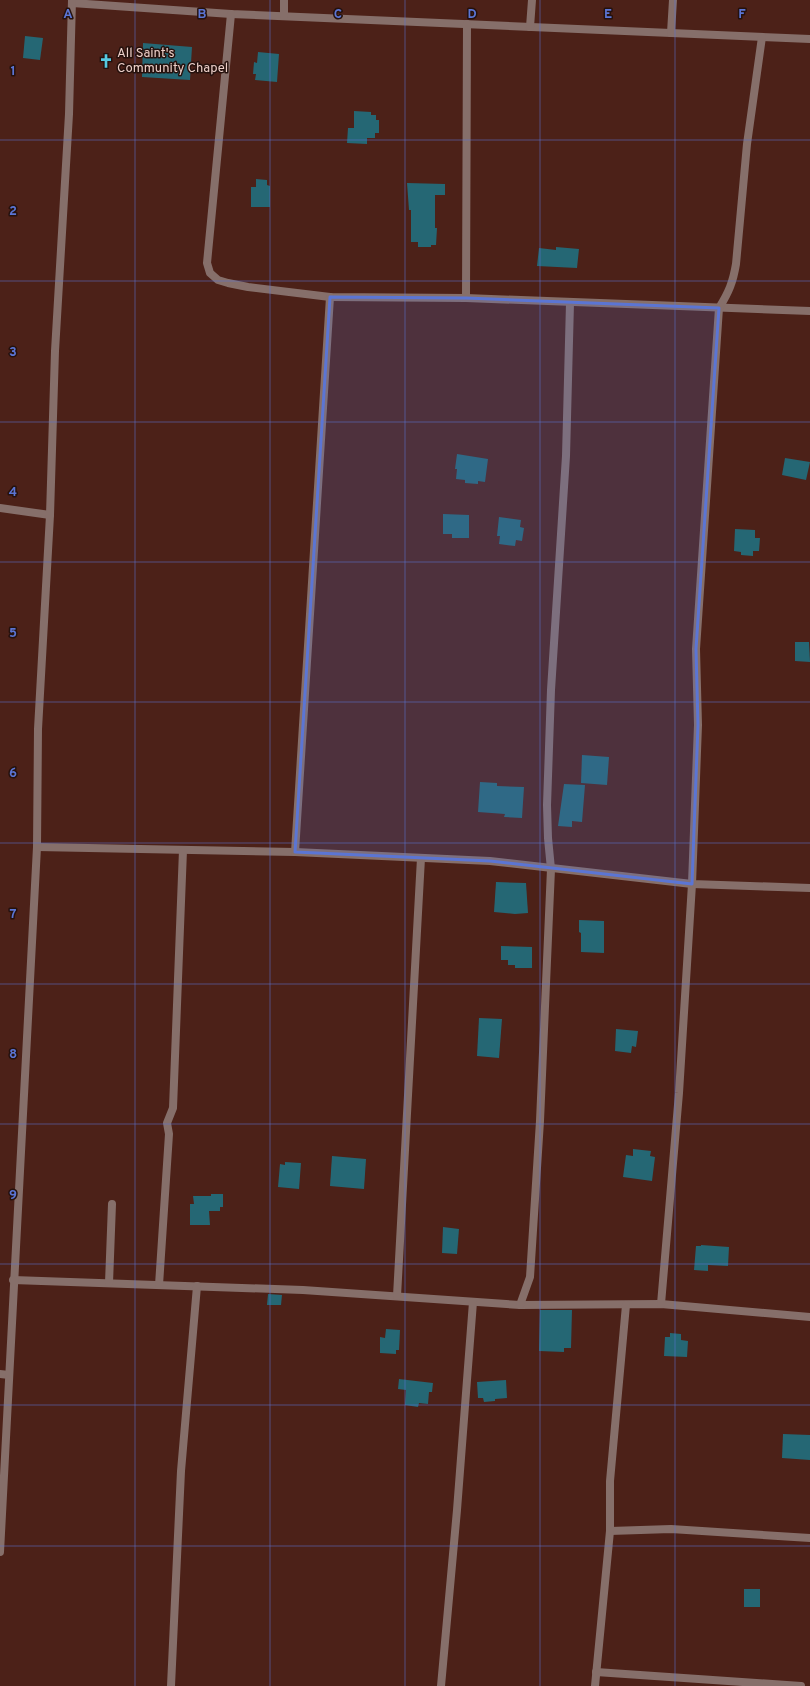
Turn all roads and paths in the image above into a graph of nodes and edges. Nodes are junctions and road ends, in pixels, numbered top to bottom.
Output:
1 (284, 0) edge
2 (532, 0) edge
3 (673, 0) edge
4 (72, 1) edge
5 (231, 14) junction
6 (284, 16) junction
7 (467, 24) junction
8 (530, 27) junction
9 (671, 33) junction
10 (762, 37) junction
11 (810, 39) edge
12 (330, 297) junction
13 (466, 298) junction
14 (570, 303) junction
15 (719, 308) junction
16 (810, 311) edge
17 (0, 508) edge
18 (50, 515) junction
19 (37, 847) junction
20 (183, 850) junction
21 (295, 852) junction
22 (421, 858) junction
23 (551, 869) junction
24 (692, 884) junction
25 (810, 888) edge
26 (112, 1204) dead end
27 (13, 1280) junction
28 (109, 1283) junction
29 (159, 1285) junction
30 (197, 1286) junction
31 (397, 1296) junction
32 (472, 1302) junction
33 (661, 1304) junction
34 (520, 1305) junction
35 (626, 1305) junction
36 (810, 1317) edge
37 (4, 1374) edge
38 (610, 1531) junction
39 (810, 1538) edge
40 (0, 1552) edge
41 (596, 1672) junction
42 (171, 1686) edge
43 (442, 1686) edge
44 (594, 1686) edge
45 (801, 1686) edge

1 - 6 street
2 - 8 street
3 - 9 street
4 - 5 street
4 - 18 street
5 - 6 street
5 - 12 street
6 - 7 street
7 - 8 street
7 - 13 street
8 - 9 street
9 - 10 street
10 - 11 street
10 - 15 street
12 - 13 street
12 - 21 street
13 - 14 street
14 - 15 street
14 - 23 street
15 - 16 street
15 - 24 street
17 - 18 street
18 - 19 street
19 - 20 street
19 - 27 street
20 - 21 street
20 - 29 street
21 - 22 street
22 - 23 street
22 - 31 street
23 - 24 street
23 - 34 street
24 - 25 street
24 - 33 street
26 - 28 street
27 - 28 street
27 - 37 street
28 - 29 street
29 - 30 street
30 - 31 street
30 - 42 street
31 - 32 street
32 - 34 street
32 - 43 street
33 - 35 street
33 - 36 street
34 - 35 street
35 - 38 street
37 - 40 street
38 - 39 street
38 - 41 street
41 - 44 street
41 - 45 street

